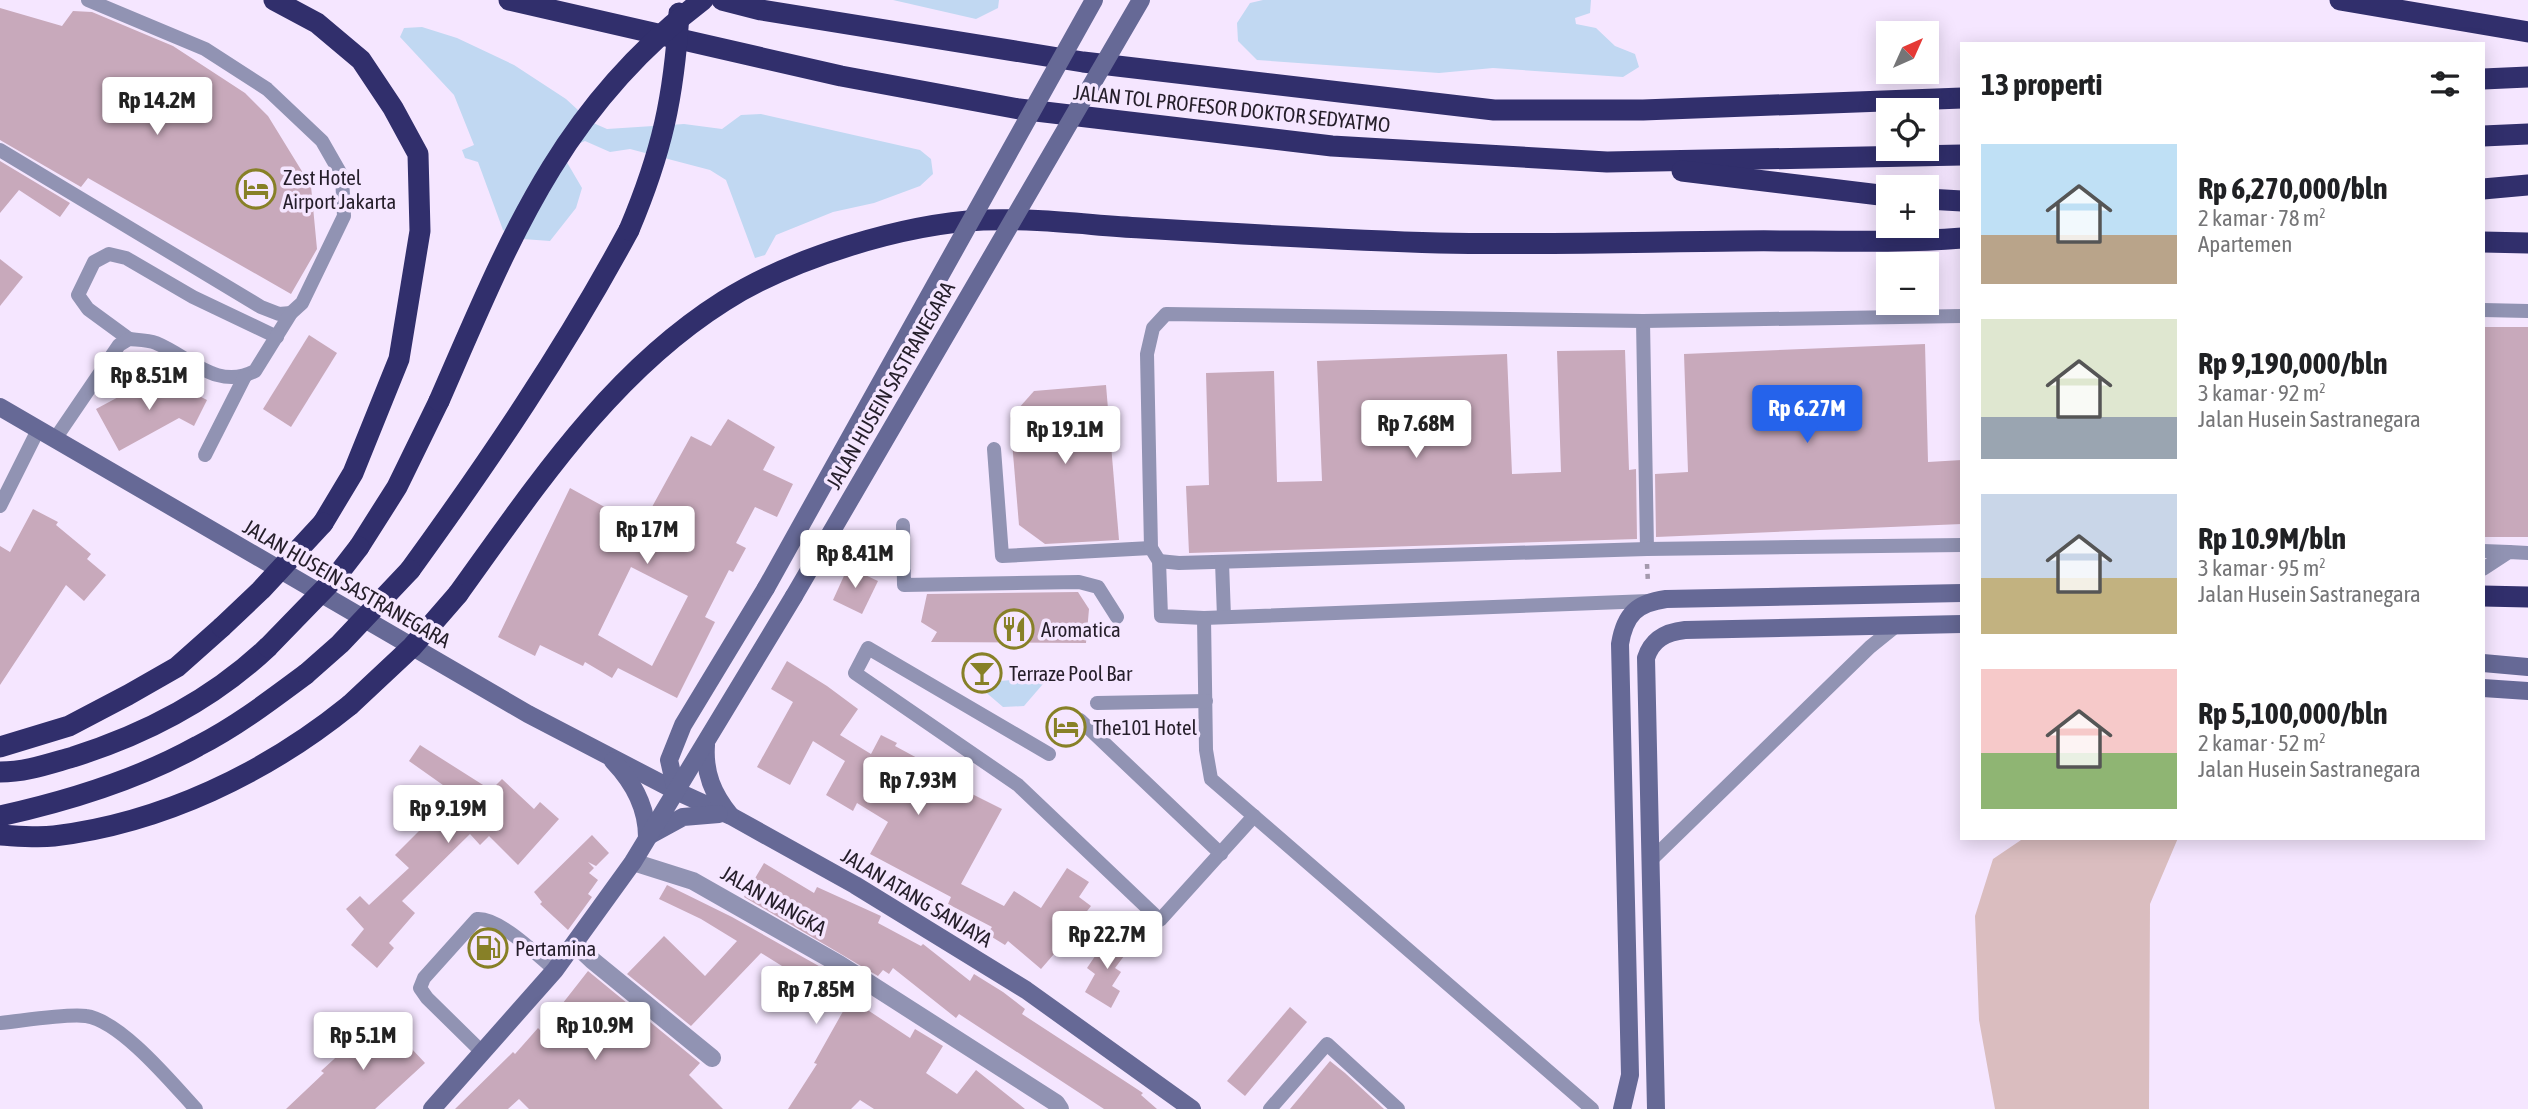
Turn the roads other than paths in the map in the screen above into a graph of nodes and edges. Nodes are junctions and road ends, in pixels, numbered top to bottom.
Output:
1 (88, 0) edge
2 (274, 0) edge
3 (509, 0) edge
4 (680, 0) edge
5 (703, 0) edge
6 (722, 0) edge
7 (1094, 0) edge
8 (1141, 0) edge
9 (2340, 0) edge
10 (2528, 32) edge
11 (2528, 77) edge
12 (2485, 79) edge
13 (1960, 98) edge
14 (2528, 134) edge
15 (2485, 136) edge
16 (0, 150) edge
17 (1960, 155) edge
18 (1607, 162) junction
19 (2528, 185) edge
20 (2485, 188) edge
21 (1876, 195) edge
22 (1939, 200) edge
23 (1960, 201) edge
24 (1960, 238) edge
25 (2485, 242) edge
26 (2528, 243) edge
27 (2485, 310) edge
28 (2528, 311) edge
29 (291, 313) junction
30 (1960, 316) edge
31 (1643, 321) junction
32 (277, 337) junction
33 (129, 339) junction
34 (245, 376) junction
35 (0, 407) edge
36 (38, 430) junction
37 (55, 439) junction
38 (994, 449) dead end
39 (205, 455) dead end
40 (0, 506) edge
41 (903, 524) dead end
42 (1960, 545) edge
43 (1152, 548) junction
44 (1647, 549) junction
45 (2485, 551) edge
46 (2509, 552) junction
47 (2528, 553) edge
48 (1159, 561) junction
49 (1222, 562) junction
50 (2485, 568) edge
51 (1960, 593) edge
52 (2485, 596) edge
53 (2528, 597) edge
54 (1648, 601) junction
55 (1117, 617) dead end
56 (1224, 617) junction
57 (1204, 618) junction
58 (1960, 624) edge
59 (1896, 626) junction
60 (2485, 663) edge
61 (2528, 667) edge
62 (2485, 688) edge
63 (2528, 691) edge
64 (1206, 701) junction
65 (1097, 704) dead end
66 (1080, 720) dead end
67 (707, 741) junction
68 (0, 747) edge
69 (606, 754) junction
70 (1049, 754) dead end
71 (0, 772) edge
72 (676, 791) junction
73 (0, 816) edge
74 (731, 816) junction
75 (1254, 816) junction
76 (0, 835) edge
77 (647, 839) junction
78 (1221, 854) junction
79 (634, 860) junction
80 (1651, 860) junction
81 (575, 944) junction
82 (555, 970) junction
83 (0, 1023) edge
84 (482, 1053) junction
85 (712, 1058) dead end
86 (196, 1109) edge
87 (432, 1109) edge
88 (1060, 1109) edge
89 (1192, 1109) edge
90 (1270, 1109) edge
91 (1398, 1109) edge
92 (1592, 1109) edge
93 (1622, 1109) edge
94 (1656, 1109) edge

1 - 29 lane
2 - 68 highway, bridge
3 - 18 highway, JALAN TOL PROFESOR DOKTOR SEDYATMO
4 - 73 highway, bridge
5 - 71 highway, bridge
6 - 13 highway, JALAN TOL PROFESOR DOKTOR SEDYATMO
7 - 72 main road, JALAN HUSEIN SASTRANEGARA, bridge
8 - 67 main road, JALAN HUSEIN SASTRANEGARA, bridge
9 - 10 highway
11 - 12 highway
14 - 15 highway
16 - 29 lane
17 - 18 highway, JALAN TOL PROFESOR DOKTOR SEDYATMO
18 - 21 highway
19 - 20 highway
22 - 23 highway
24 - 76 highway, bridge
25 - 26 highway
27 - 28 lane
29 - 32 lane
30 - 31 lane
31 - 43 lane
31 - 44 lane
32 - 33 lane
32 - 34 lane
33 - 34 lane
33 - 37 lane
34 - 39 lane
35 - 36 main road, JALAN HUSEIN SASTRANEGARA
36 - 37 main road, JALAN HUSEIN SASTRANEGARA
36 - 40 lane
37 - 69 main road, JALAN HUSEIN SASTRANEGARA
38 - 43 lane
41 - 55 lane
42 - 44 lane
43 - 48 lane
44 - 49 lane
45 - 46 lane
46 - 47 lane
46 - 50 lane
48 - 49 lane
48 - 57 lane
49 - 56 lane
51 - 54 main road
52 - 53 highway
54 - 56 lane
54 - 93 main road
56 - 57 lane
57 - 64 lane
58 - 59 main road
59 - 80 lane
59 - 80 main road
60 - 61 main road
62 - 63 main road
64 - 65 lane
64 - 75 lane
66 - 78 lane
67 - 72 main road, JALAN HUSEIN SASTRANEGARA
67 - 74 main road
69 - 72 main road, JALAN HUSEIN SASTRANEGARA
69 - 77 main road
70 - 78 lane
72 - 74 main road, JALAN ATANG SANJAYA
72 - 77 main road, JALAN HUSEIN SASTRANEGARA
74 - 77 main road
74 - 89 main road, JALAN ATANG SANJAYA
75 - 78 lane
75 - 92 lane
77 - 79 main road, JALAN HUSEIN SASTRANEGARA
79 - 81 main road, JALAN HUSEIN SASTRANEGARA
79 - 88 street, JALAN NANGKA
80 - 94 main road
81 - 82 main road, JALAN HUSEIN SASTRANEGARA
81 - 85 street
82 - 84 main road, JALAN HUSEIN SASTRANEGARA
82 - 84 lane
83 - 86 lane
84 - 87 main road, JALAN HUSEIN SASTRANEGARA
90 - 91 lane

